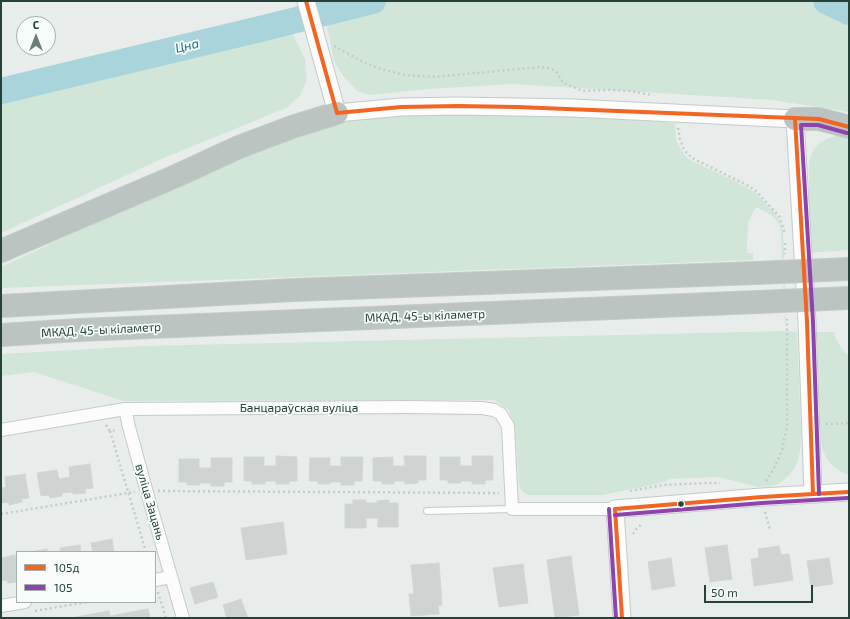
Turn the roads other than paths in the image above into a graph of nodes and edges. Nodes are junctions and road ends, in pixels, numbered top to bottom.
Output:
1 (306, 1) edge
2 (337, 113) junction
3 (796, 119) junction
4 (849, 127) edge
5 (1, 251) edge
6 (849, 269) edge
7 (849, 298) edge
8 (1, 306) edge
9 (1, 335) edge
10 (125, 409) junction
11 (1, 430) edge
12 (849, 492) edge
13 (813, 494) junction
14 (615, 509) junction
15 (512, 510) junction
16 (427, 511) dead end
17 (171, 577) junction
18 (156, 585) edge
19 (1, 606) edge
20 (29, 607) edge
21 (183, 618) edge
22 (622, 618) edge

1 - 2 street
2 - 3 street
2 - 5 highway
3 - 4 highway
3 - 13 street
6 - 8 highway, bridge
7 - 9 highway, МКАД, 45-ы кіламетр, bridge
10 - 11 street, Банцараўская вуліца
10 - 15 street, Банцараўская вуліца
10 - 17 street, вуліца Зацань
12 - 13 street
13 - 14 street
14 - 15 street
14 - 22 street
15 - 16 lane
17 - 18 street
17 - 21 street, вуліца Зацань
19 - 20 street

